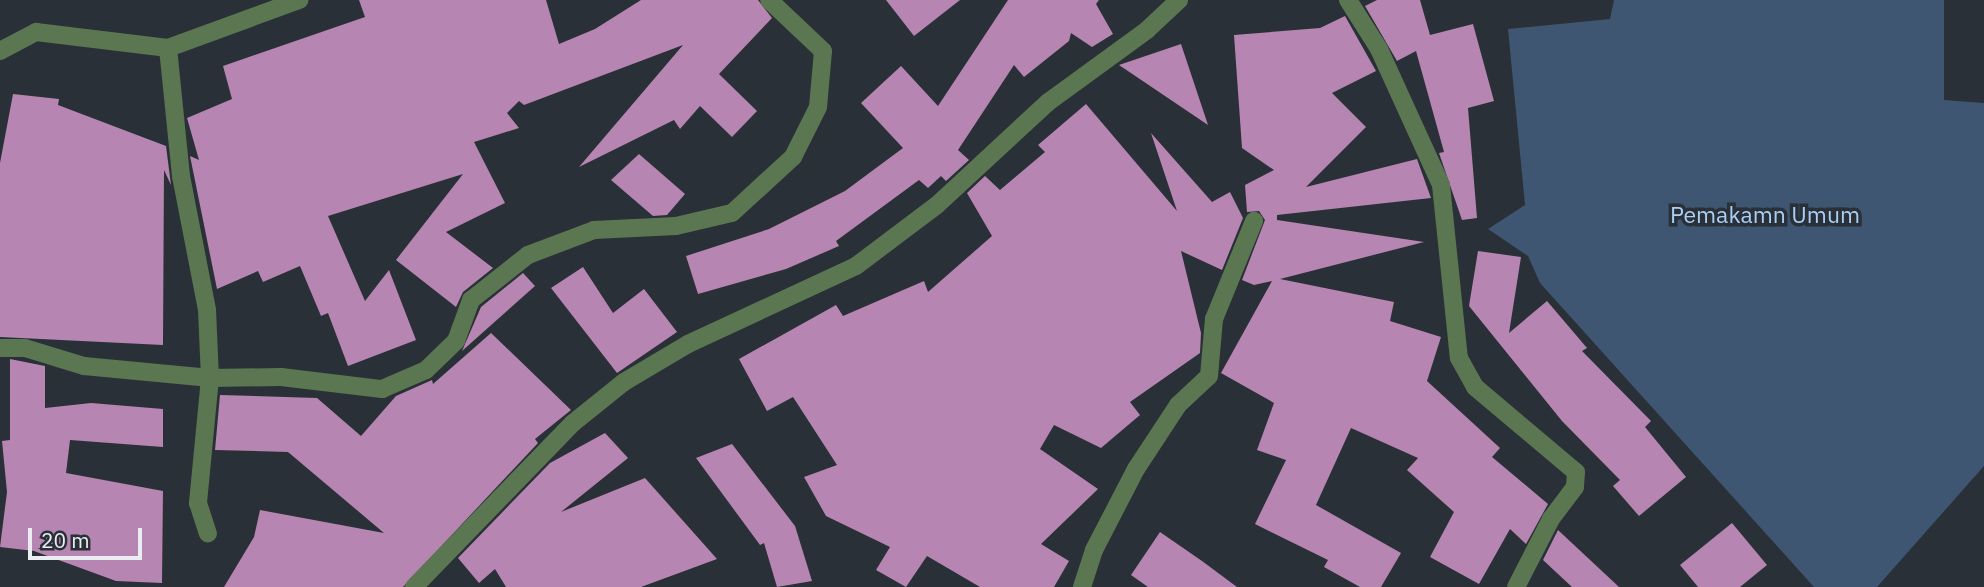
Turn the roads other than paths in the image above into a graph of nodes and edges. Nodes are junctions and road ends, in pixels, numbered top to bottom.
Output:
1 (299, 0) edge
2 (769, 0) edge
3 (1179, 0) edge
4 (1348, 0) edge
5 (168, 48) junction
6 (0, 51) edge
7 (1254, 221) dead end
8 (0, 348) edge
9 (210, 378) junction
10 (208, 533) dead end
11 (414, 587) edge
12 (1082, 587) edge
13 (1516, 587) edge

1 - 5 street
2 - 9 street
3 - 11 street
4 - 13 street
5 - 6 street
5 - 9 street
7 - 12 street
8 - 9 street
9 - 10 street

